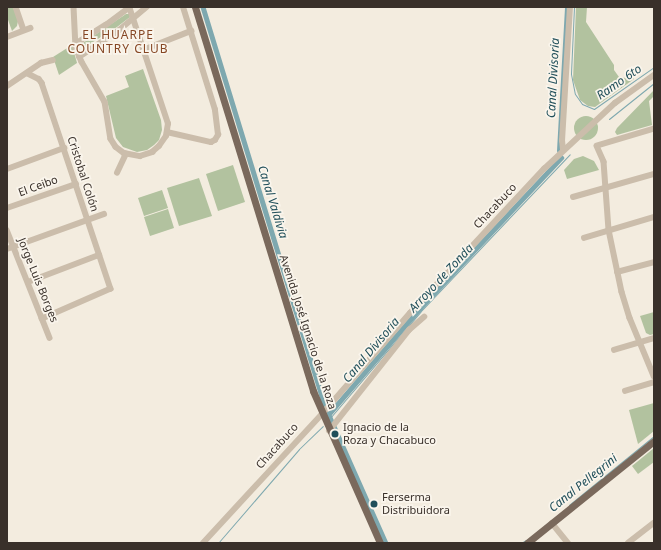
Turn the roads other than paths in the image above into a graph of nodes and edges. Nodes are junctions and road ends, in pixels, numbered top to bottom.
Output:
1 (16, 7) edge
2 (74, 7) edge
3 (129, 7) edge
4 (147, 7) edge
5 (184, 7) edge
6 (196, 7) edge
7 (570, 7) edge
8 (133, 18) junction
9 (30, 28) dead end
10 (24, 30) junction
11 (191, 30) junction
12 (7, 37) edge
13 (75, 44) junction
14 (143, 50) junction
15 (79, 57) junction
16 (53, 60) dead end
17 (27, 73) junction
18 (654, 76) edge
19 (7, 86) edge
20 (654, 129) edge
21 (167, 132) junction
22 (64, 148) junction
23 (563, 150) junction
24 (126, 154) junction
25 (7, 169) edge
26 (117, 173) dead end
27 (654, 174) edge
28 (76, 184) junction
29 (606, 188) junction
30 (573, 197) dead end
31 (7, 208) edge
32 (104, 214) dead end
33 (654, 217) edge
34 (88, 220) junction
35 (7, 230) edge
36 (609, 230) junction
37 (584, 238) dead end
38 (14, 246) junction
39 (7, 248) edge
40 (99, 254) junction
41 (654, 262) edge
42 (617, 272) junction
43 (28, 282) junction
44 (424, 317) dead end
45 (42, 319) junction
46 (50, 338) dead end
47 (654, 338) edge
48 (639, 343) junction
49 (614, 350) dead end
50 (654, 376) edge
51 (654, 382) edge
52 (624, 391) dead end
53 (322, 414) junction
54 (332, 428) junction
55 (654, 441) edge
56 (552, 523) junction
57 (654, 523) edge
58 (203, 543) edge
59 (380, 543) edge
60 (527, 543) edge
61 (568, 543) edge
62 (628, 543) edge

1 - 10 street
2 - 13 street
3 - 8 street
3 - 13 street
4 - 8 street
5 - 11 street
6 - 53 main road, Avenida José Ignacio de la Roza
7 - 23 street
8 - 14 street
8 - 15 street
9 - 10 street
10 - 12 street
11 - 14 street
11 - 21 street
13 - 15 street
14 - 21 street
15 - 24 street
16 - 17 street
17 - 19 street
17 - 22 street, Cristobal Colón
18 - 23 street, Chacabuco
20 - 29 street
21 - 24 street
22 - 25 street
22 - 28 street, Cristobal Colón
23 - 53 street, Chacabuco
24 - 26 street
27 - 29 street
28 - 31 street, El Ceibo
28 - 34 street, Cristobal Colón
29 - 30 street
29 - 36 street
32 - 34 street
33 - 36 street
34 - 38 street
34 - 40 street, Cristobal Colón
35 - 38 street, Jorge Luis Borges
36 - 37 street
36 - 42 street
38 - 39 street
38 - 43 street, Jorge Luis Borges
40 - 43 street
40 - 45 street, Cristobal Colón
41 - 42 street
42 - 48 street
43 - 45 street, Jorge Luis Borges
44 - 54 street
45 - 46 street, Jorge Luis Borges
47 - 48 street
48 - 49 street
48 - 50 street
51 - 52 street
53 - 54 main road, Avenida José Ignacio de la Roza
53 - 58 street, Chacabuco
54 - 59 main road, Avenida José Ignacio de la Roza
55 - 56 main road
56 - 60 main road
56 - 61 street
57 - 62 street

